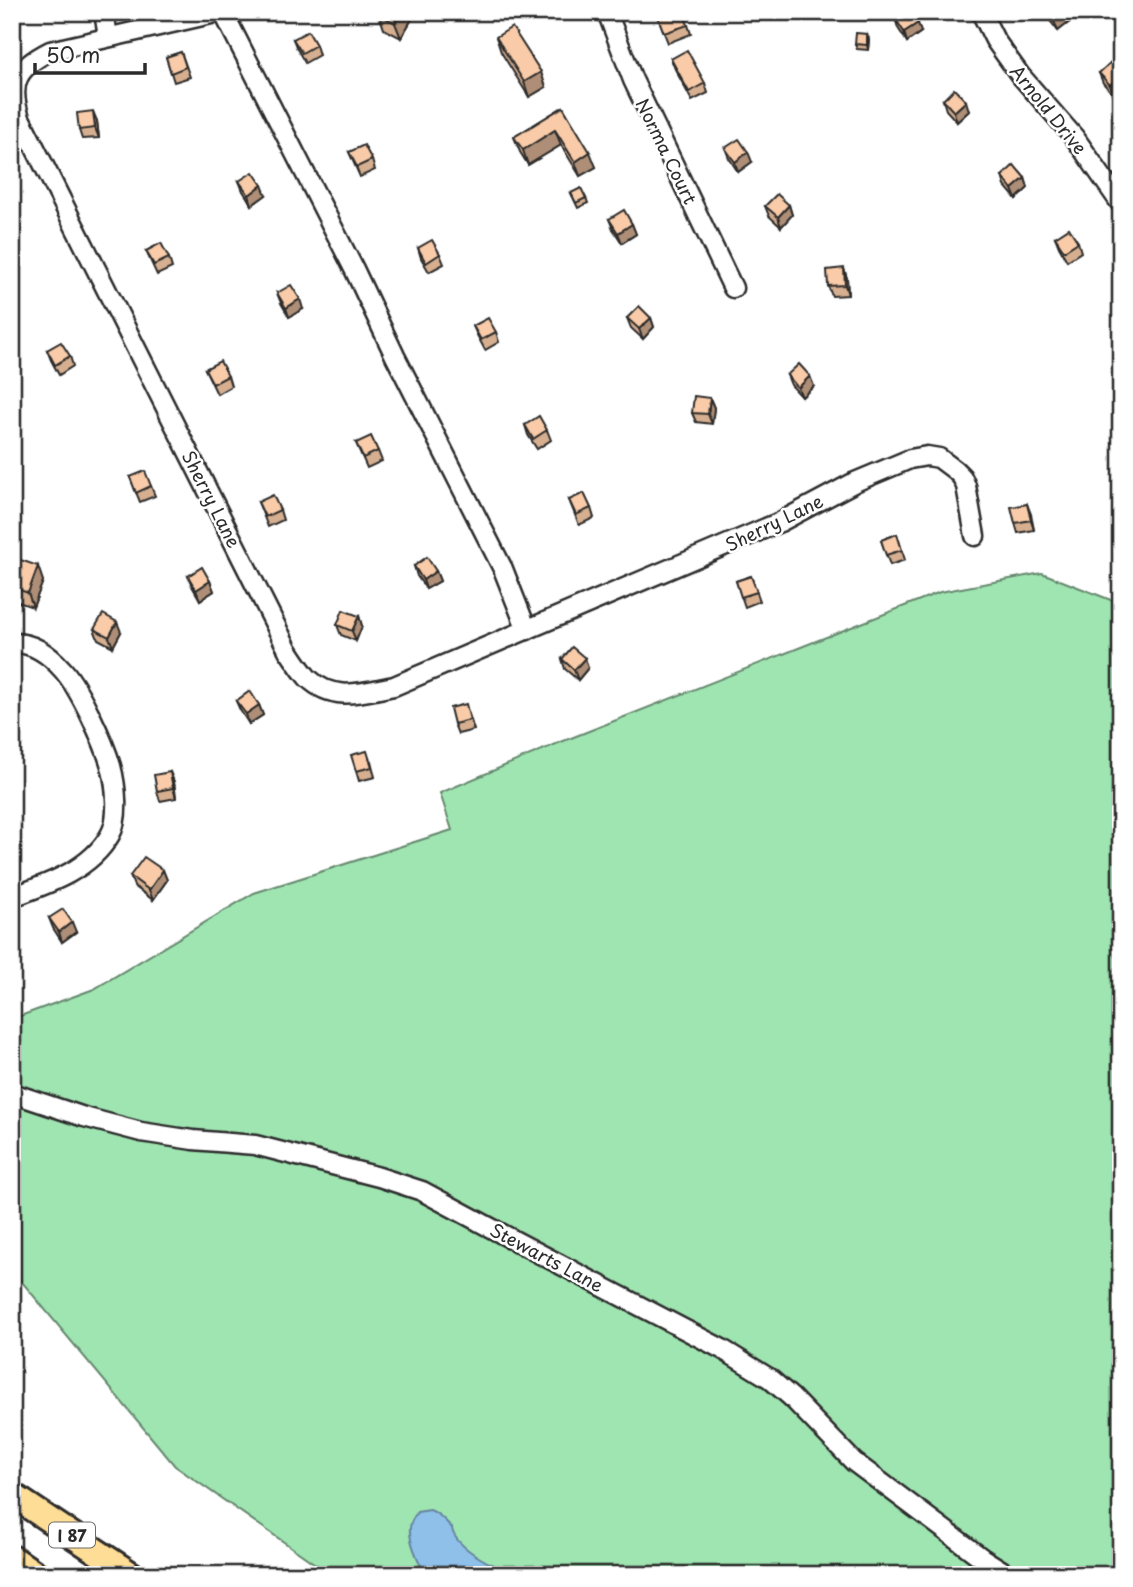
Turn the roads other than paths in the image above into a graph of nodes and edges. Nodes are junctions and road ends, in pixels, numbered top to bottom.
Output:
1 (104, 12) edge
2 (222, 12) edge
3 (607, 12) edge
4 (981, 12) edge
5 (108, 37) junction
6 (1121, 204) edge
7 (733, 288) dead end
8 (975, 536) dead end
9 (527, 630) junction
10 (12, 643) edge
11 (12, 897) edge
12 (12, 1093) edge
13 (12, 1495) edge
14 (12, 1558) edge
15 (37, 1575) edge
16 (132, 1575) edge
17 (1009, 1575) edge

1 - 5 street
2 - 5 street
2 - 9 street
3 - 7 street, Norma Court
4 - 6 street, Arnold Drive
5 - 9 street, Sherry Lane
8 - 9 street, Sherry Lane
10 - 11 street
12 - 17 street, Stewarts Lane
13 - 16 highway, I 87
14 - 15 highway

